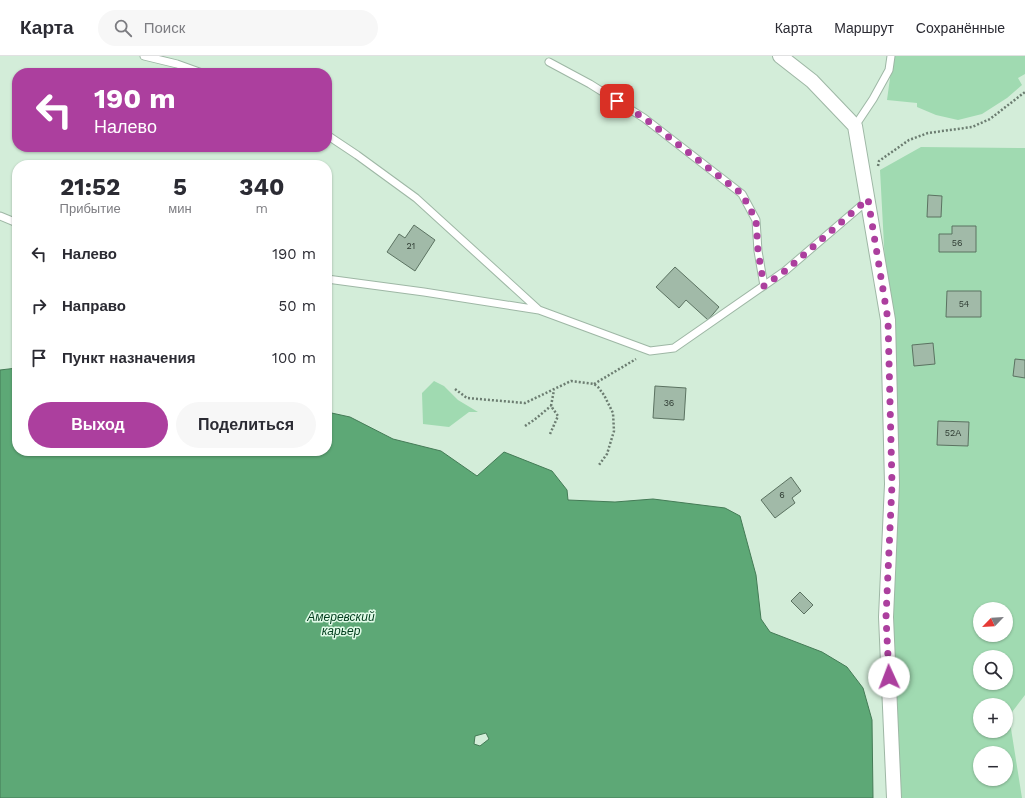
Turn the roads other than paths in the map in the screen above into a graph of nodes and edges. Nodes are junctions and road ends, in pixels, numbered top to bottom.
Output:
1 (144, 56) edge
2 (780, 56) edge
3 (891, 56) edge
4 (549, 62) dead end
5 (188, 68) edge
6 (855, 126) junction
7 (332, 138) edge
8 (868, 199) junction
9 (0, 216) edge
10 (12, 221) edge
11 (332, 280) edge
12 (764, 286) junction
13 (539, 310) junction
14 (894, 798) edge

1 - 5 lane
2 - 6 street
3 - 6 lane
4 - 12 lane
6 - 8 street
7 - 13 lane
8 - 12 lane
8 - 14 street
9 - 10 lane
11 - 13 lane
12 - 13 lane

